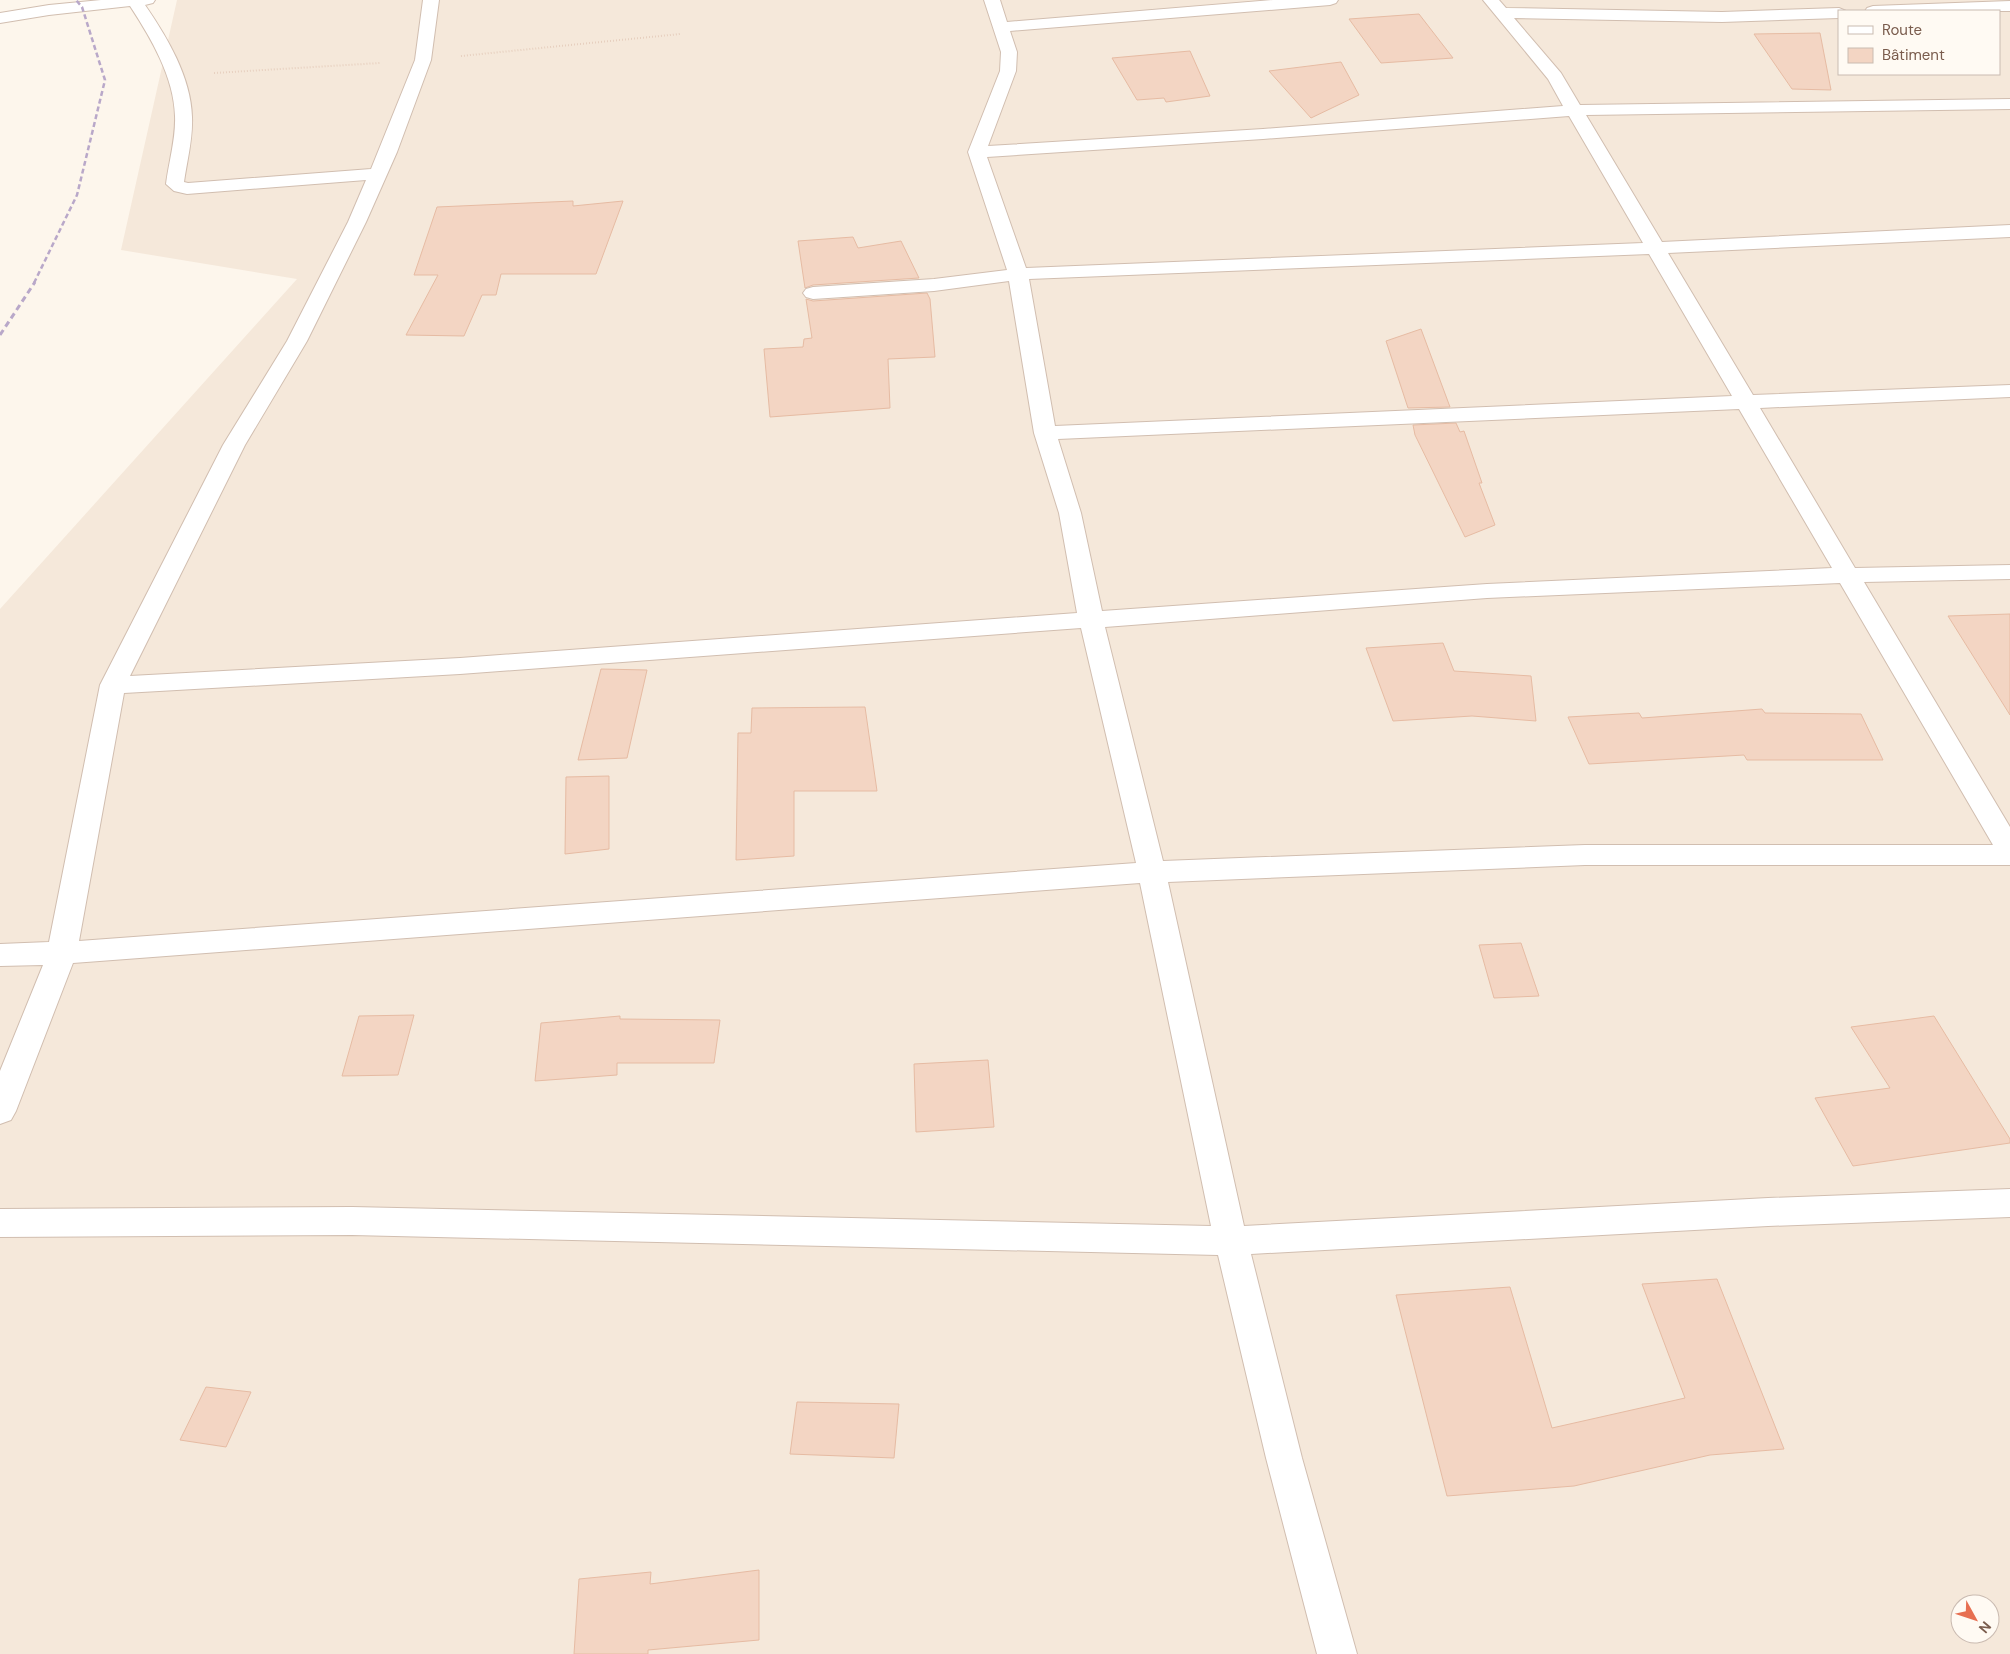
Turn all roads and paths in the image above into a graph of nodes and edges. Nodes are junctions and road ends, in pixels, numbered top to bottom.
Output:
1 (138, 0) edge
2 (431, 0) edge
3 (992, 0) edge
4 (1330, 0) edge
5 (2010, 6) edge
6 (1497, 7) edge
7 (1900, 10) edge
8 (1838, 12) edge
9 (0, 18) edge
10 (1000, 27) junction
11 (2010, 104) edge
12 (1574, 110) junction
13 (977, 152) junction
14 (378, 174) junction
15 (2010, 231) edge
16 (1656, 248) junction
17 (1018, 274) junction
18 (814, 293) dead end
19 (2010, 391) edge
20 (1746, 400) junction
21 (1045, 433) junction
22 (2010, 572) edge
23 (1848, 575) junction
24 (1091, 620) junction
25 (113, 685) junction
26 (2010, 851) edge
27 (2010, 855) edge
28 (1152, 872) junction
29 (62, 953) junction
30 (0, 955) edge
31 (0, 1111) edge
32 (2010, 1204) edge
33 (0, 1223) edge
34 (1231, 1241) junction
35 (1337, 1654) edge

1 - 9 street
1 - 14 street
2 - 14 street
3 - 10 street
4 - 10 street
5 - 7 street
6 - 8 street
6 - 12 street
10 - 13 street
11 - 12 street
12 - 13 street
12 - 16 street
13 - 17 street
14 - 25 street
15 - 16 street
16 - 17 street
16 - 20 street
17 - 18 street
17 - 21 street
19 - 20 street
20 - 21 street
20 - 23 street
21 - 24 street
22 - 23 street
23 - 24 street
23 - 26 street
24 - 25 street
24 - 28 street
25 - 29 street
27 - 28 street
28 - 29 street
28 - 34 street
29 - 30 street
29 - 31 street
32 - 34 street
33 - 34 street
34 - 35 street

